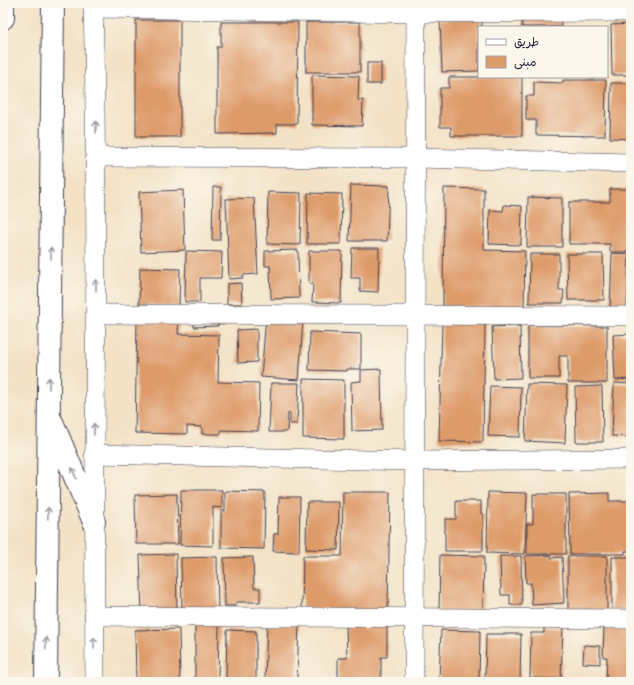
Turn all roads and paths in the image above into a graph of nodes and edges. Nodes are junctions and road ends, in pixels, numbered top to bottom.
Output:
1 (3, 3) edge
2 (93, 6) edge
3 (55, 8) edge
4 (416, 8) edge
5 (631, 12) edge
6 (3, 18) edge
7 (96, 157) junction
8 (415, 158) junction
9 (631, 163) edge
10 (96, 314) junction
11 (416, 315) junction
12 (631, 316) edge
13 (49, 414) junction
14 (94, 454) junction
15 (631, 459) edge
16 (415, 461) junction
17 (94, 522) junction
18 (94, 616) junction
19 (414, 618) junction
20 (631, 619) edge
21 (46, 682) edge
22 (94, 682) edge
23 (414, 682) edge

1 - 6 street
2 - 4 street
7 -> 2 street
13 -> 3 street
4 - 5 street
4 - 8 street
7 - 8 street
10 -> 7 street
8 - 9 street
8 - 11 street
10 - 11 street
14 -> 10 street
11 - 12 street
11 - 16 street
17 -> 13 street
21 -> 13 street
14 - 16 street
14 - 17 street
15 - 16 street
16 - 19 street
17 - 18 street
18 - 19 street
22 -> 18 street
19 - 20 street
19 - 23 street

